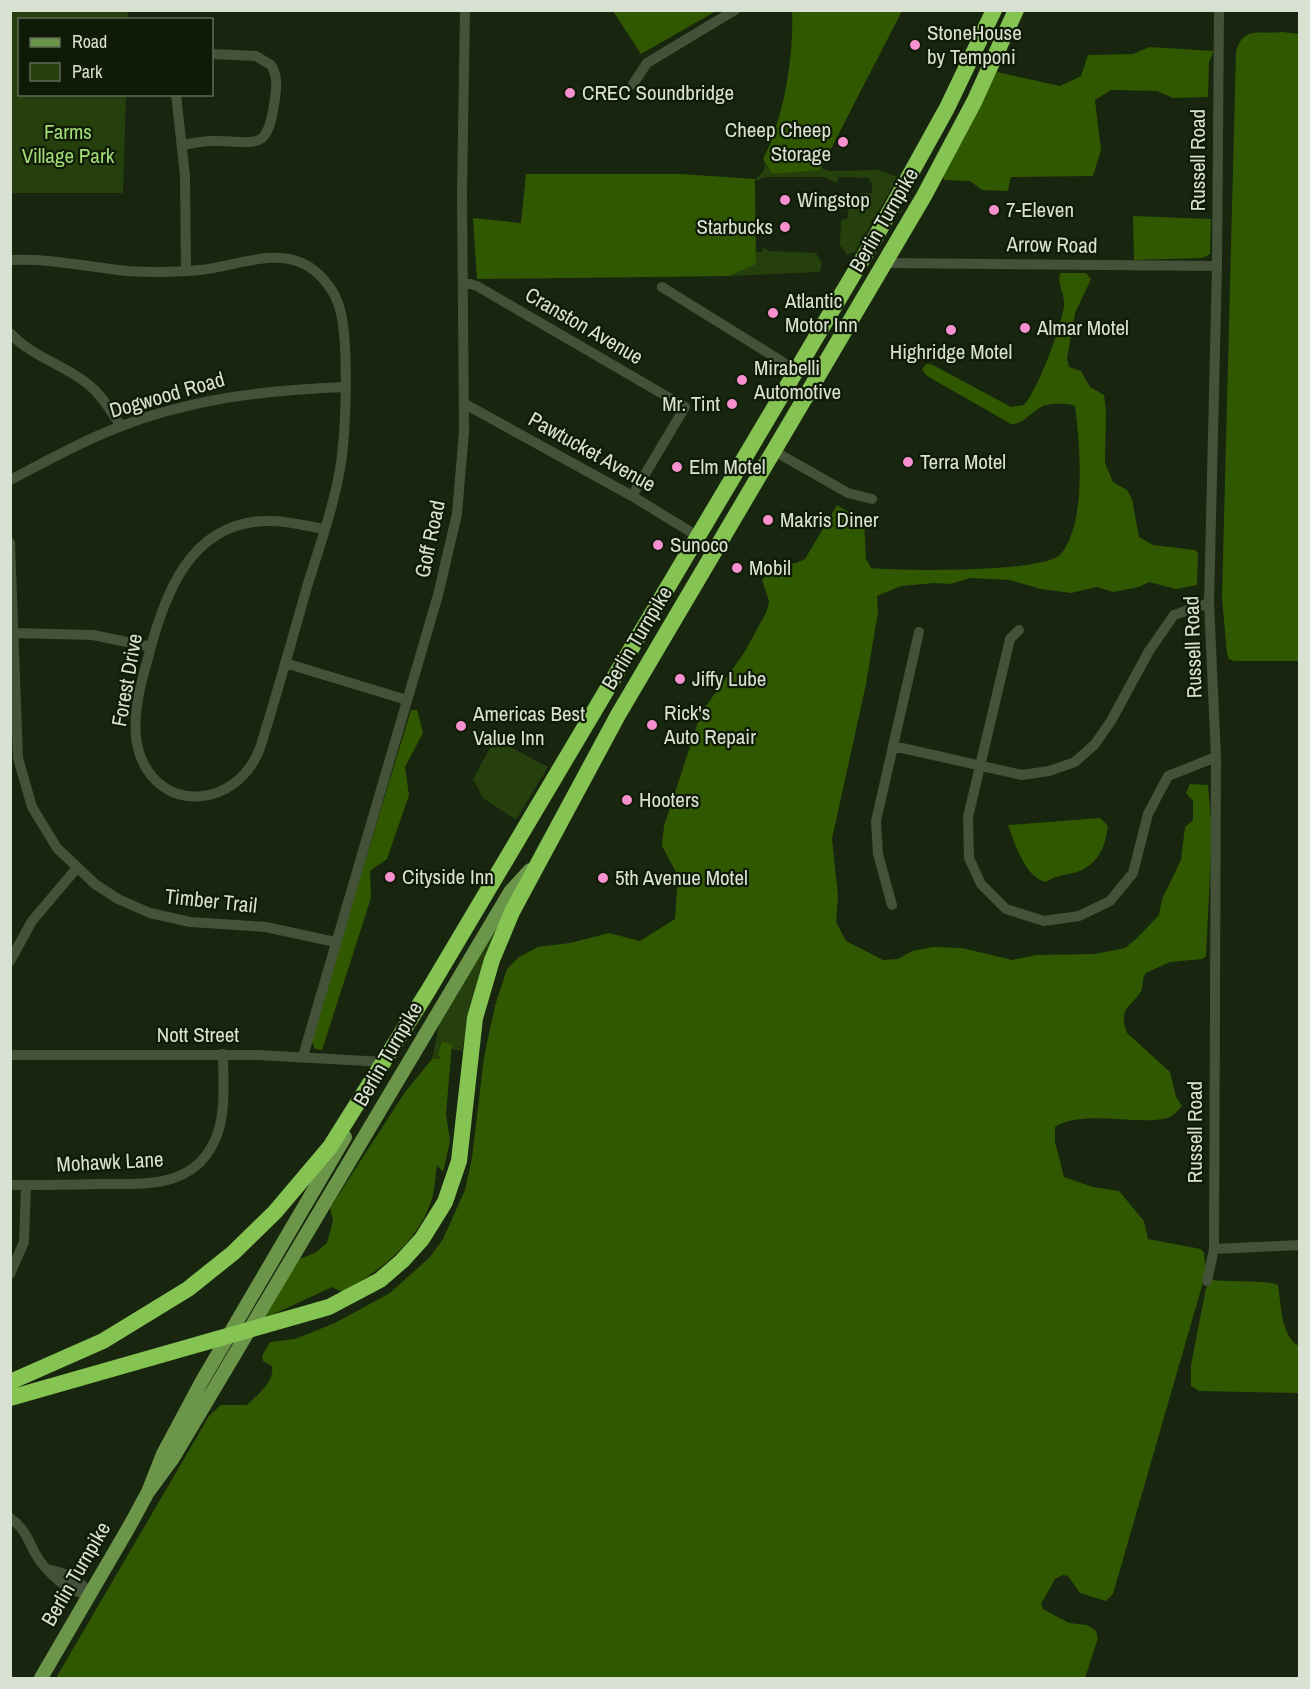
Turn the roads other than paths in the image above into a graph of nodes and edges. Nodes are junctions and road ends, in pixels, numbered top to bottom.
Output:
1 (465, 10) edge
2 (735, 10) edge
3 (994, 10) edge
4 (1016, 10) edge
5 (1219, 10) edge
6 (213, 54) edge
7 (633, 84) dead end
8 (176, 96) edge
9 (183, 145) junction
10 (10, 260) edge
11 (860, 263) junction
12 (886, 263) junction
13 (1217, 266) junction
14 (186, 271) junction
15 (463, 282) junction
16 (662, 287) dead end
17 (10, 333) edge
18 (797, 370) junction
19 (344, 387) junction
20 (465, 404) junction
21 (121, 426) junction
22 (774, 451) junction
23 (10, 480) edge
24 (632, 496) junction
25 (872, 499) dead end
26 (324, 529) junction
27 (699, 537) junction
28 (10, 543) edge
29 (717, 548) junction
30 (1209, 603) junction
31 (1019, 630) dead end
32 (919, 632) dead end
33 (14, 633) junction
34 (151, 647) junction
35 (285, 663) junction
36 (406, 700) junction
37 (893, 746) junction
38 (1216, 757) junction
39 (980, 764) junction
40 (15, 769) edge
41 (537, 862) junction
42 (76, 869) junction
43 (892, 905) dead end
44 (335, 942) junction
45 (10, 961) edge
46 (223, 1054) junction
47 (10, 1055) edge
48 (303, 1056) junction
49 (385, 1062) junction
50 (409, 1064) junction
51 (10, 1185) edge
52 (26, 1185) junction
53 (1299, 1245) edge
54 (1214, 1249) junction
55 (10, 1274) edge
56 (1207, 1281) dead end
57 (10, 1382) edge
58 (10, 1398) edge
59 (148, 1492) junction
60 (10, 1518) edge
61 (90, 1594) junction
62 (41, 1678) edge

1 - 15 street, Goff Road
2 - 7 street
3 - 11 highway, Berlin Turnpike
4 - 12 highway, Berlin Turnpike
5 - 13 street, Russell Road
6 - 9 street
8 - 9 street
9 - 14 street
10 - 14 street, Forest Drive
11 - 12 highway
11 - 18 highway, Berlin Turnpike
12 - 13 street, Arrow Road
12 - 22 highway, Berlin Turnpike
13 - 30 street, Russell Road
14 - 19 street, Forest Drive
15 - 20 street, Goff Road
15 - 24 street, Cranston Avenue
16 - 18 street
17 - 21 street
18 - 27 highway, Berlin Turnpike
19 - 21 street, Dogwood Road
19 - 26 street, Forest Drive
20 - 24 street, Pawtucket Avenue
20 - 36 street, Goff Road
21 - 23 street, Dogwood Road
22 - 25 street
22 - 29 highway, Berlin Turnpike
24 - 27 street, Pawtucket Avenue
26 - 34 street, Forest Drive
26 - 35 street, Forest Drive
27 - 29 highway
27 - 49 highway, Berlin Turnpike
28 - 33 street, Timber Trail
29 - 41 highway, Berlin Turnpike
30 - 38 street, Russell Road
30 - 39 street
31 - 39 street
32 - 37 street
33 - 34 street
33 - 40 street, Timber Trail
34 - 35 street, Forest Drive
35 - 36 street
36 - 44 street, Goff Road
37 - 39 street
37 - 43 street
38 - 39 street
38 - 54 street, Russell Road
40 - 42 street, Timber Trail
41 - 50 main road, Berlin Turnpike
41 - 58 highway
42 - 44 street, Timber Trail
42 - 45 street
44 - 48 street, Goff Road
46 - 47 street, Nott Street
46 - 48 street, Nott Street
46 - 52 street, Mohawk Lane
48 - 49 street, Nott Street
49 - 50 main road
49 - 57 highway
49 - 59 main road, Berlin Turnpike
50 - 59 main road, Berlin Turnpike
51 - 52 street, Mohawk Lane
52 - 55 street
53 - 54 street
54 - 56 street, Russell Road
59 - 61 main road, Berlin Turnpike
60 - 61 street
61 - 62 main road, Berlin Turnpike

